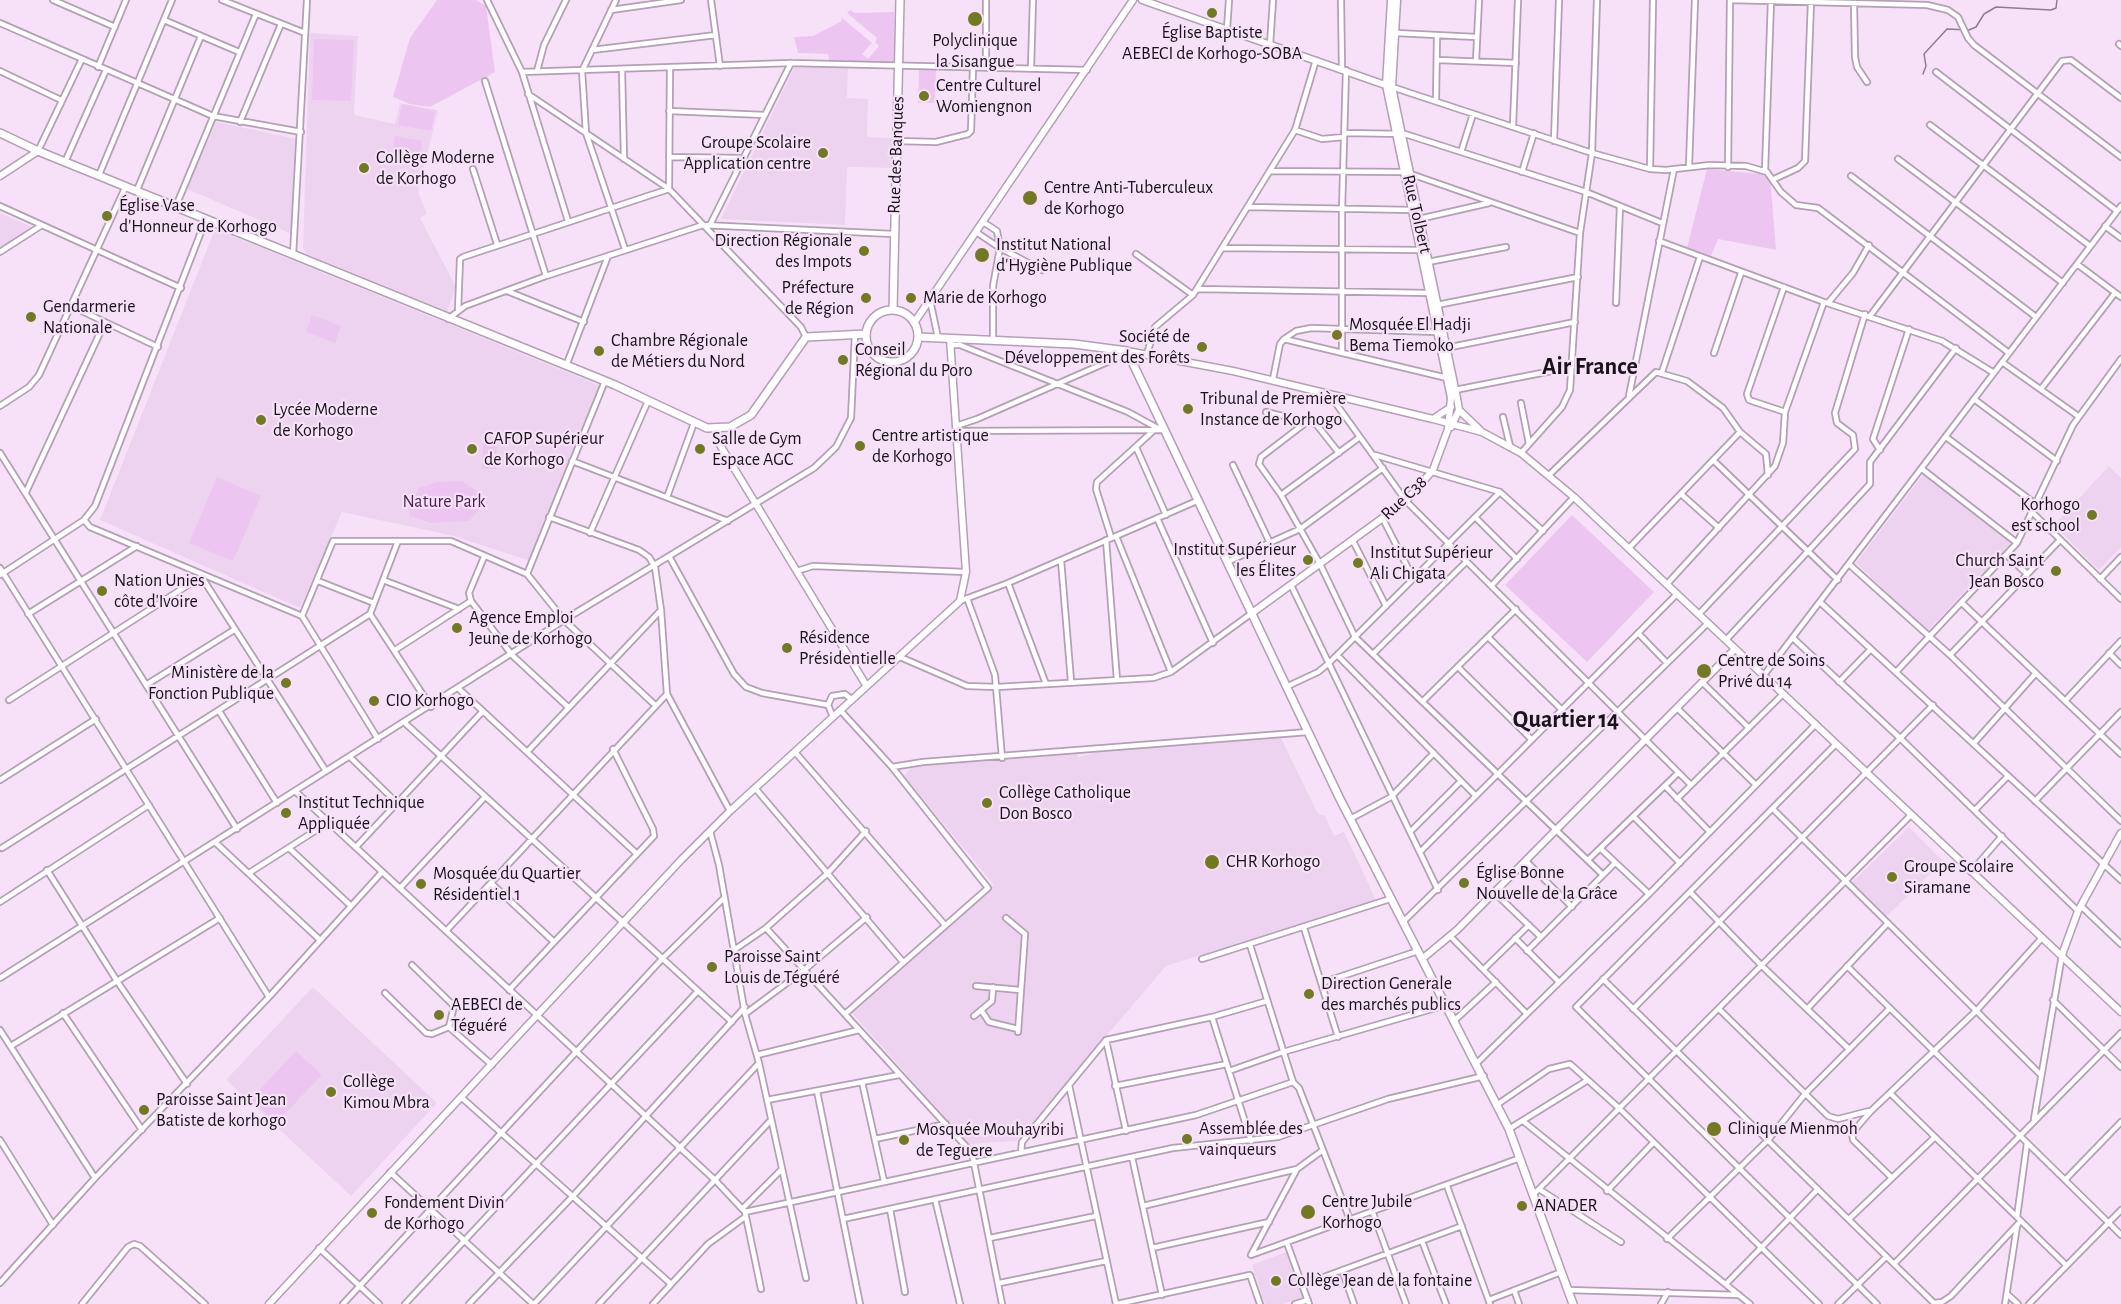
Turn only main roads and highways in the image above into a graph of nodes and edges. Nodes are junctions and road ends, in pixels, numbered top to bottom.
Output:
1 (900, 0) edge
2 (0, 133) edge
3 (893, 310) junction
4 (866, 334) junction
5 (918, 337) junction
6 (1573, 1304) edge

1 - 3 main road, Rue des Banques
2 - 4 main road
3 - 4 main road
3 - 5 main road
4 - 5 main road
5 - 6 main road

